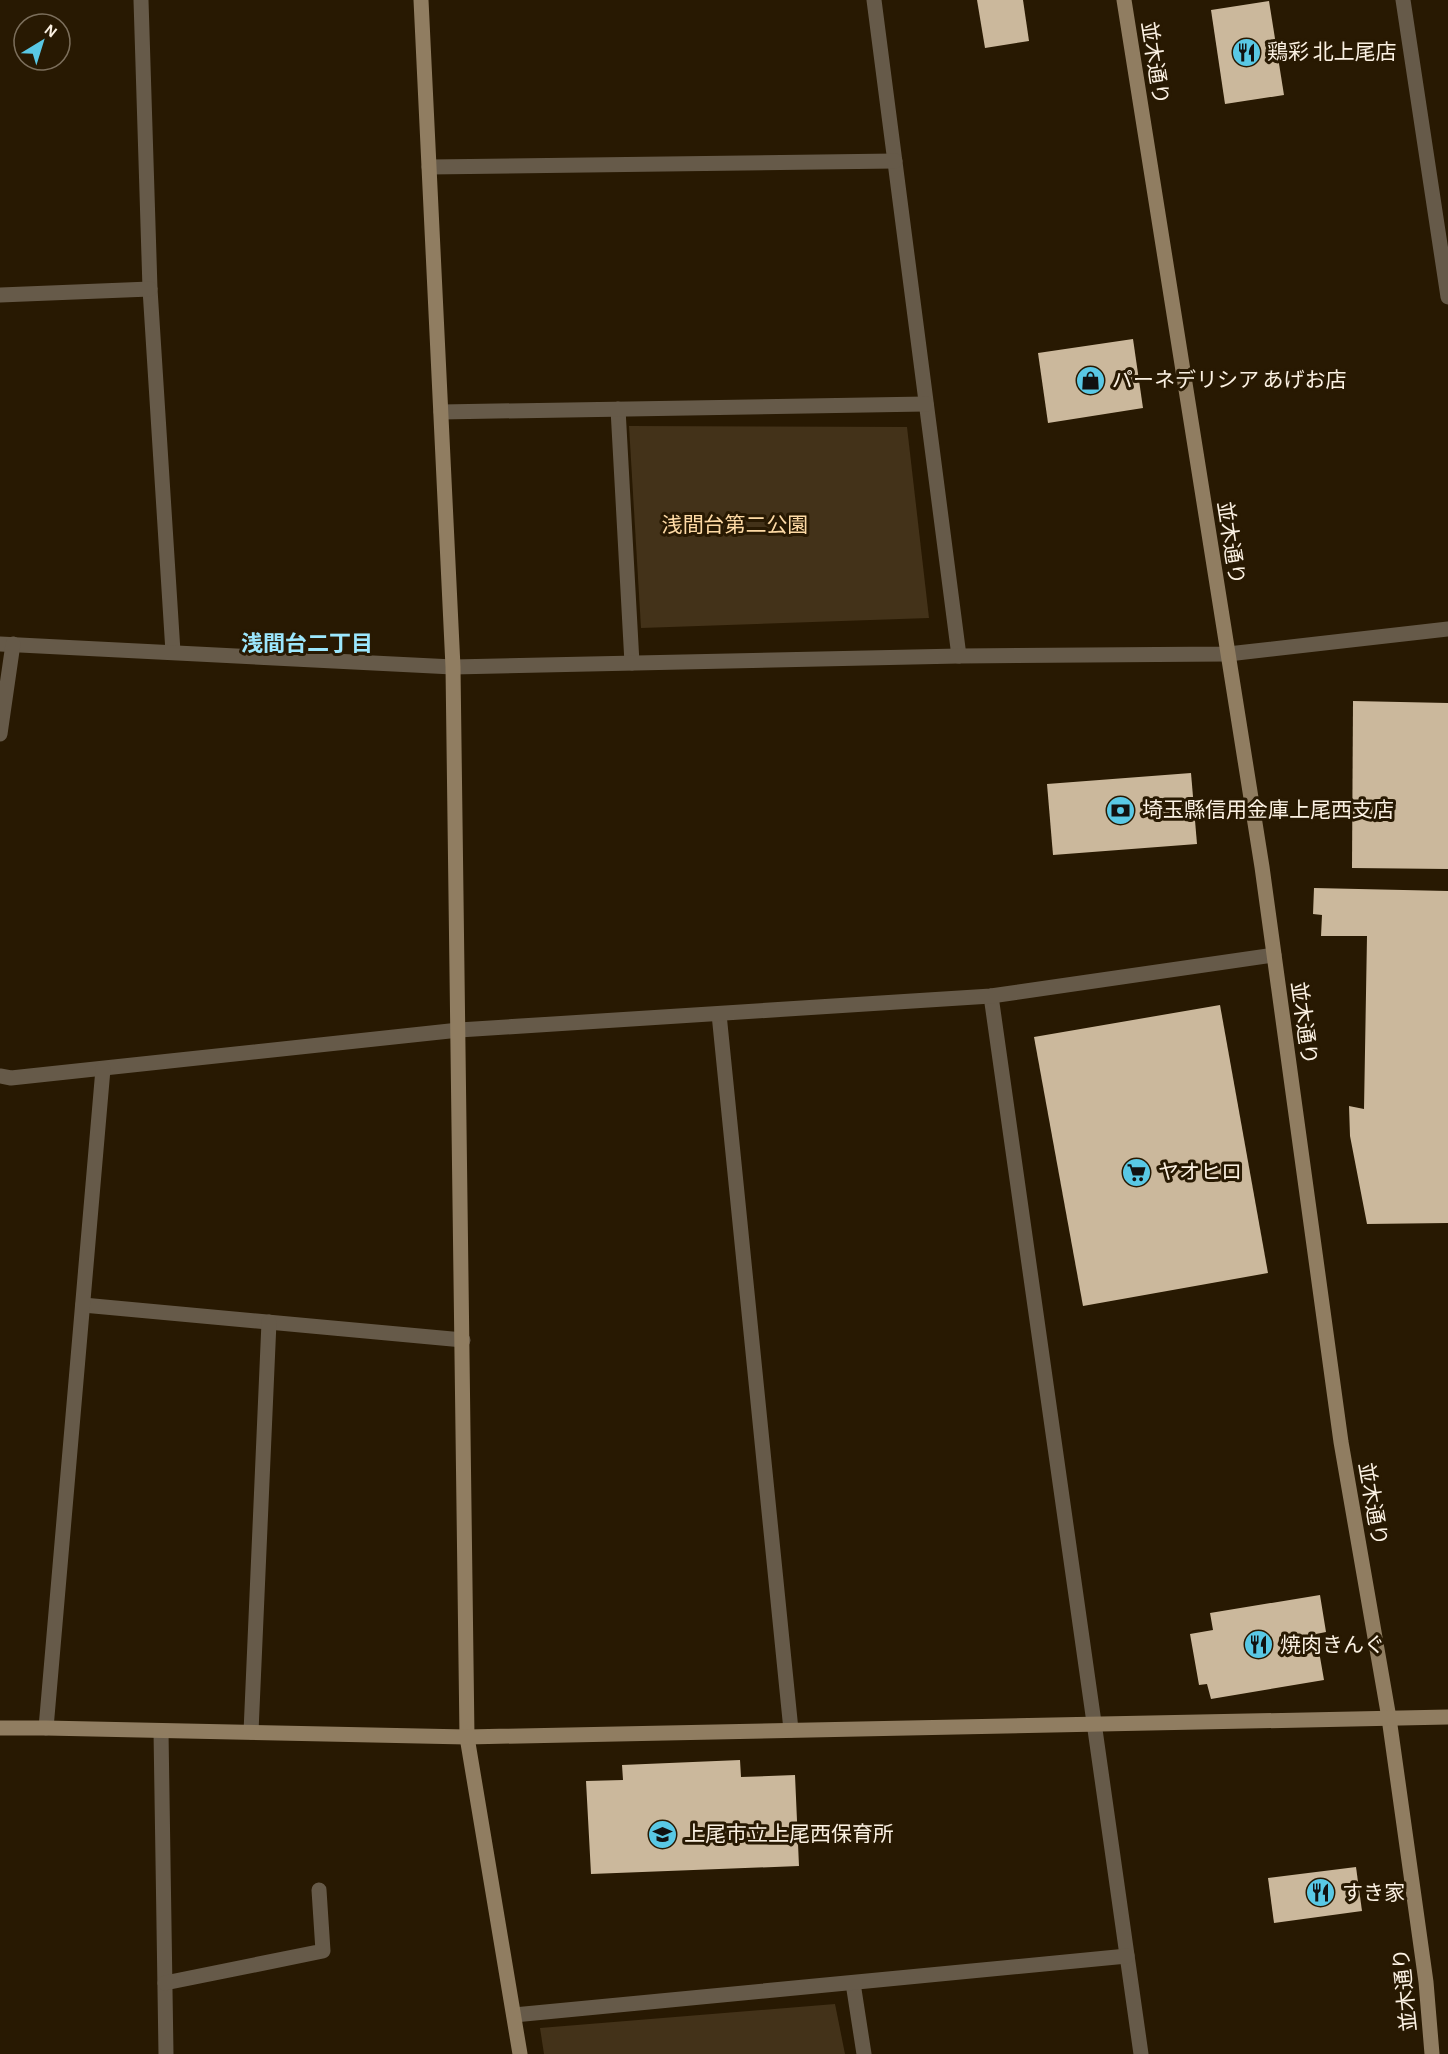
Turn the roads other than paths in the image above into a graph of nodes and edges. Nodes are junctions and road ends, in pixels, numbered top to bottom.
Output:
1 (141, 0) edge
2 (421, 0) edge
3 (874, 0) edge
4 (1124, 0) edge
5 (1403, 0) edge
6 (895, 161) junction
7 (429, 167) junction
8 (150, 289) junction
9 (1448, 291) edge
10 (0, 295) edge
11 (927, 404) junction
12 (618, 409) junction
13 (441, 412) junction
14 (1448, 629) edge
15 (6, 644) edge
16 (173, 652) junction
17 (1228, 654) junction
18 (959, 656) junction
19 (632, 663) junction
20 (453, 667) junction
21 (0, 734) edge
22 (1274, 954) junction
23 (992, 996) junction
24 (719, 1014) junction
25 (459, 1030) junction
26 (103, 1069) junction
27 (0, 1076) edge
28 (83, 1305) junction
29 (269, 1322) junction
30 (462, 1340) junction
31 (1448, 1717) edge
32 (1389, 1718) junction
33 (1093, 1723) junction
34 (0, 1728) edge
35 (46, 1728) junction
36 (790, 1730) junction
37 (161, 1731) junction
38 (251, 1732) junction
39 (466, 1737) junction
40 (319, 1890) dead end
41 (1127, 1956) junction
42 (165, 1983) junction
43 (853, 1983) junction
44 (514, 2015) junction
45 (166, 2054) edge
46 (520, 2054) edge
47 (864, 2054) edge
48 (1141, 2054) edge
49 (1432, 2054) edge

1 - 8 street
2 - 7 street
3 - 6 street
4 - 17 street, 並木通り
5 - 9 street
6 - 7 street
6 - 11 street
7 - 13 street
8 - 10 street
8 - 16 street
11 - 12 street
11 - 18 street
12 - 13 street
12 - 19 street
13 - 20 street
14 - 17 street
15 - 16 street
15 - 21 street
16 - 20 street
17 - 18 street
17 - 22 street, 並木通り
18 - 19 street
19 - 20 street
20 - 25 street
22 - 23 street
22 - 32 street, 並木通り
23 - 24 street
23 - 33 street
24 - 25 street
24 - 36 street
25 - 26 street
25 - 30 street
26 - 27 street
26 - 28 street
28 - 29 street
28 - 35 street
29 - 30 street
29 - 38 street
30 - 39 street
31 - 32 street
32 - 33 street
32 - 49 street, 並木通り
33 - 36 street
33 - 41 street
34 - 35 street
35 - 37 street
36 - 39 street
37 - 38 street
37 - 42 street
38 - 39 street
39 - 44 street
40 - 42 street
41 - 43 street
41 - 48 street
42 - 45 street
43 - 44 street
43 - 47 street
44 - 46 street

